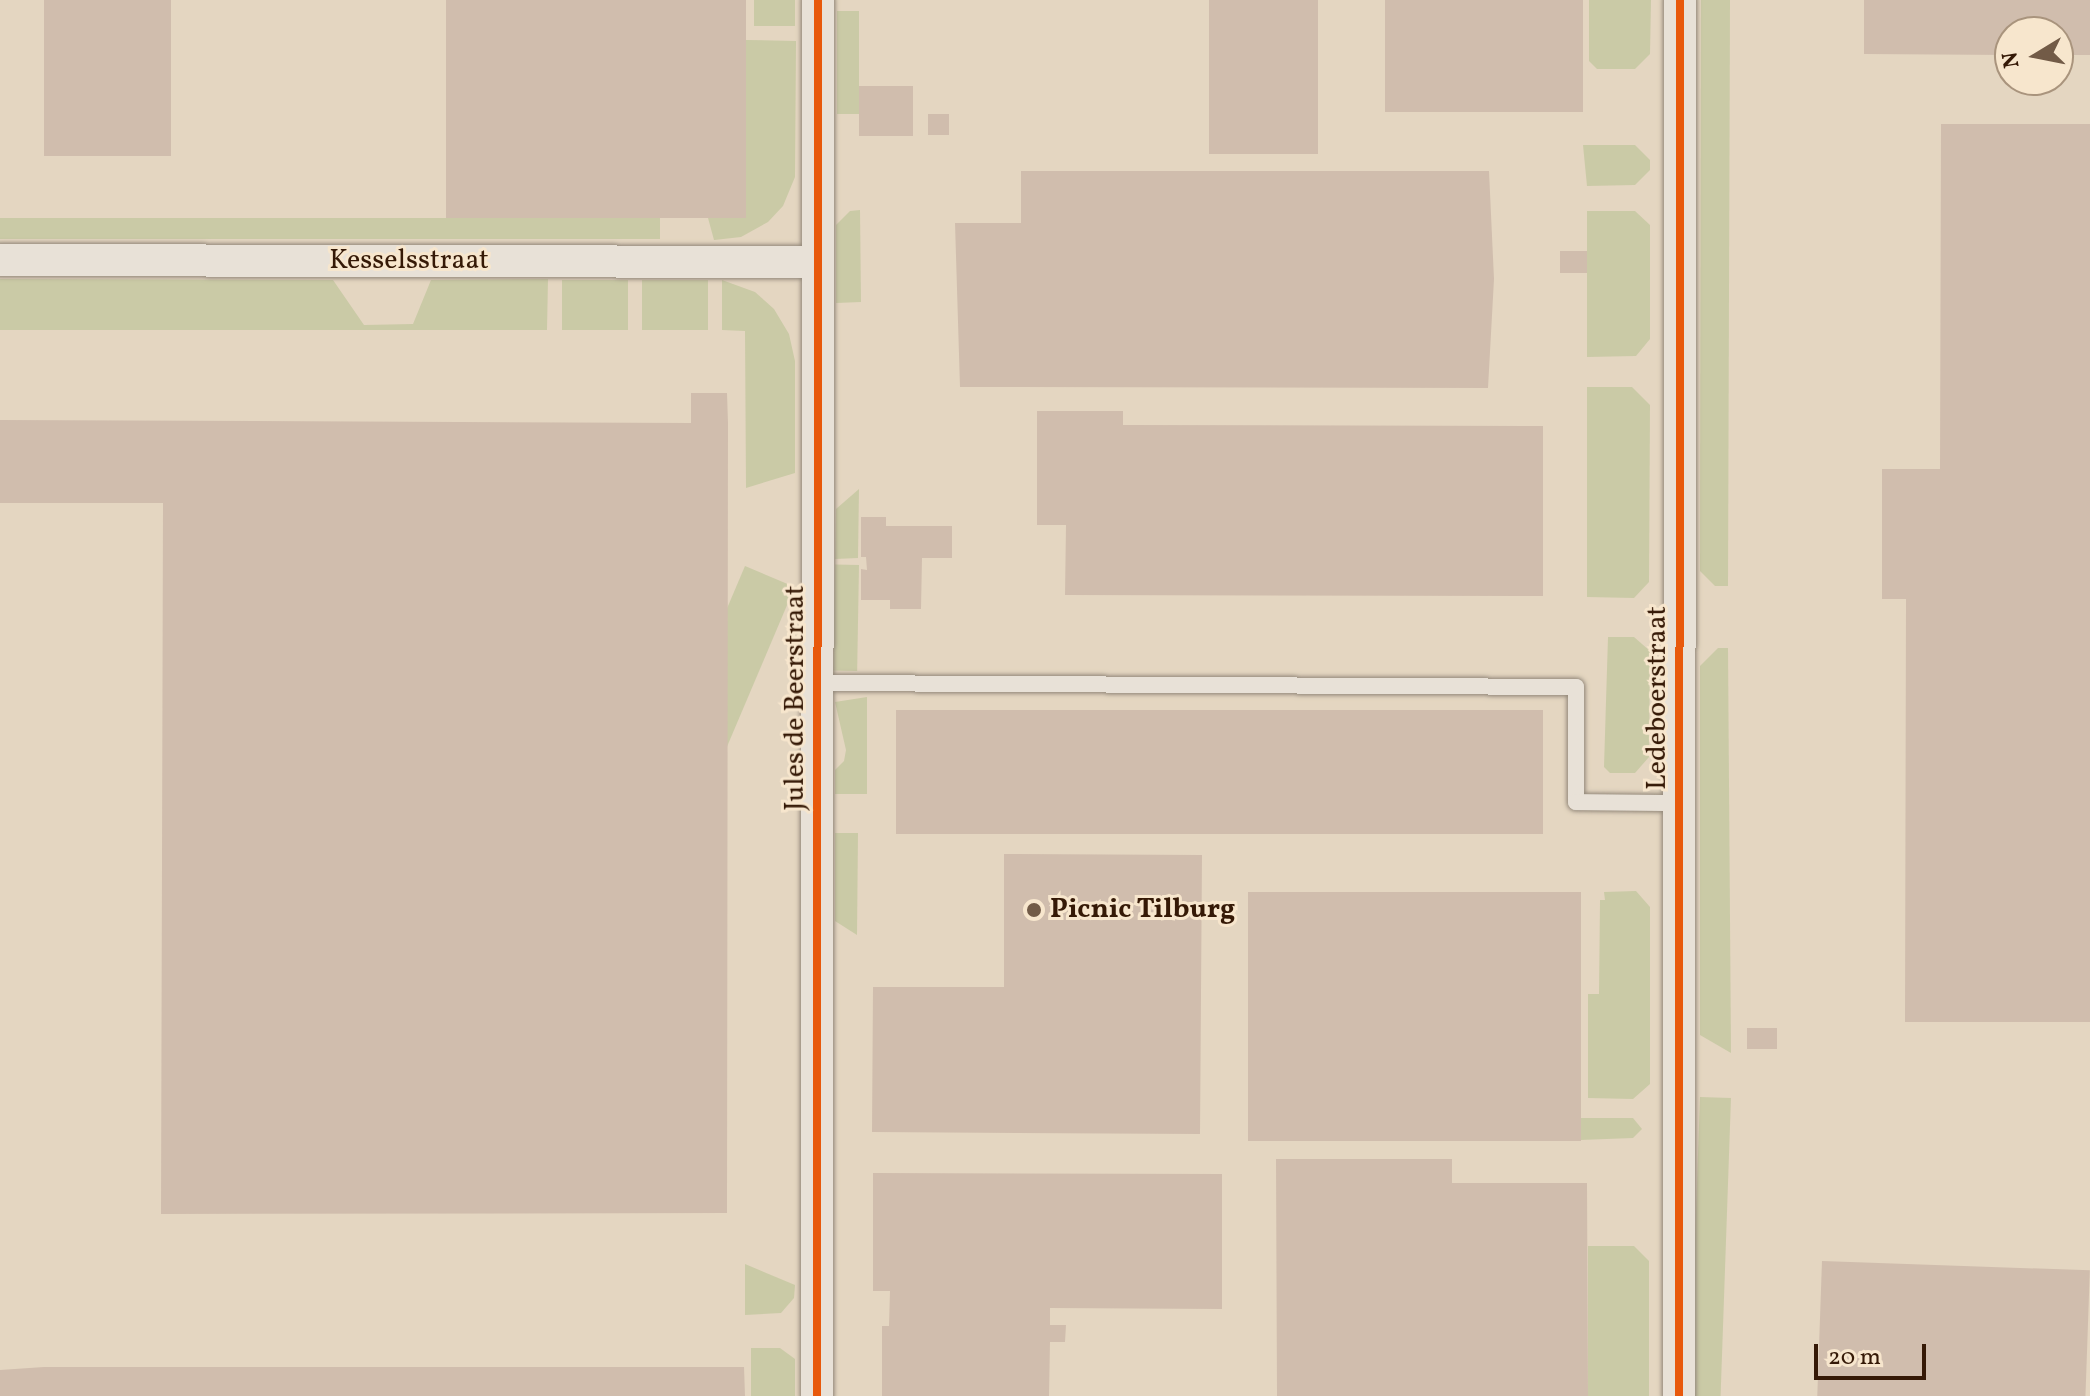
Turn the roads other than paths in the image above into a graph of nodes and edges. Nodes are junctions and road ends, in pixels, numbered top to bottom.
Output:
1 (818, 0) edge
2 (1680, 0) edge
3 (0, 260) edge
4 (818, 262) junction
5 (818, 683) junction
6 (1680, 803) junction
7 (817, 1396) edge
8 (1679, 1396) edge

1 - 4 street, Jules de Beerstraat
2 - 6 street, Ledeboerstraat
3 - 4 street, Kesselsstraat
4 - 5 street, Jules de Beerstraat
5 - 6 lane
5 - 7 street, Jules de Beerstraat
6 - 8 street, Ledeboerstraat

